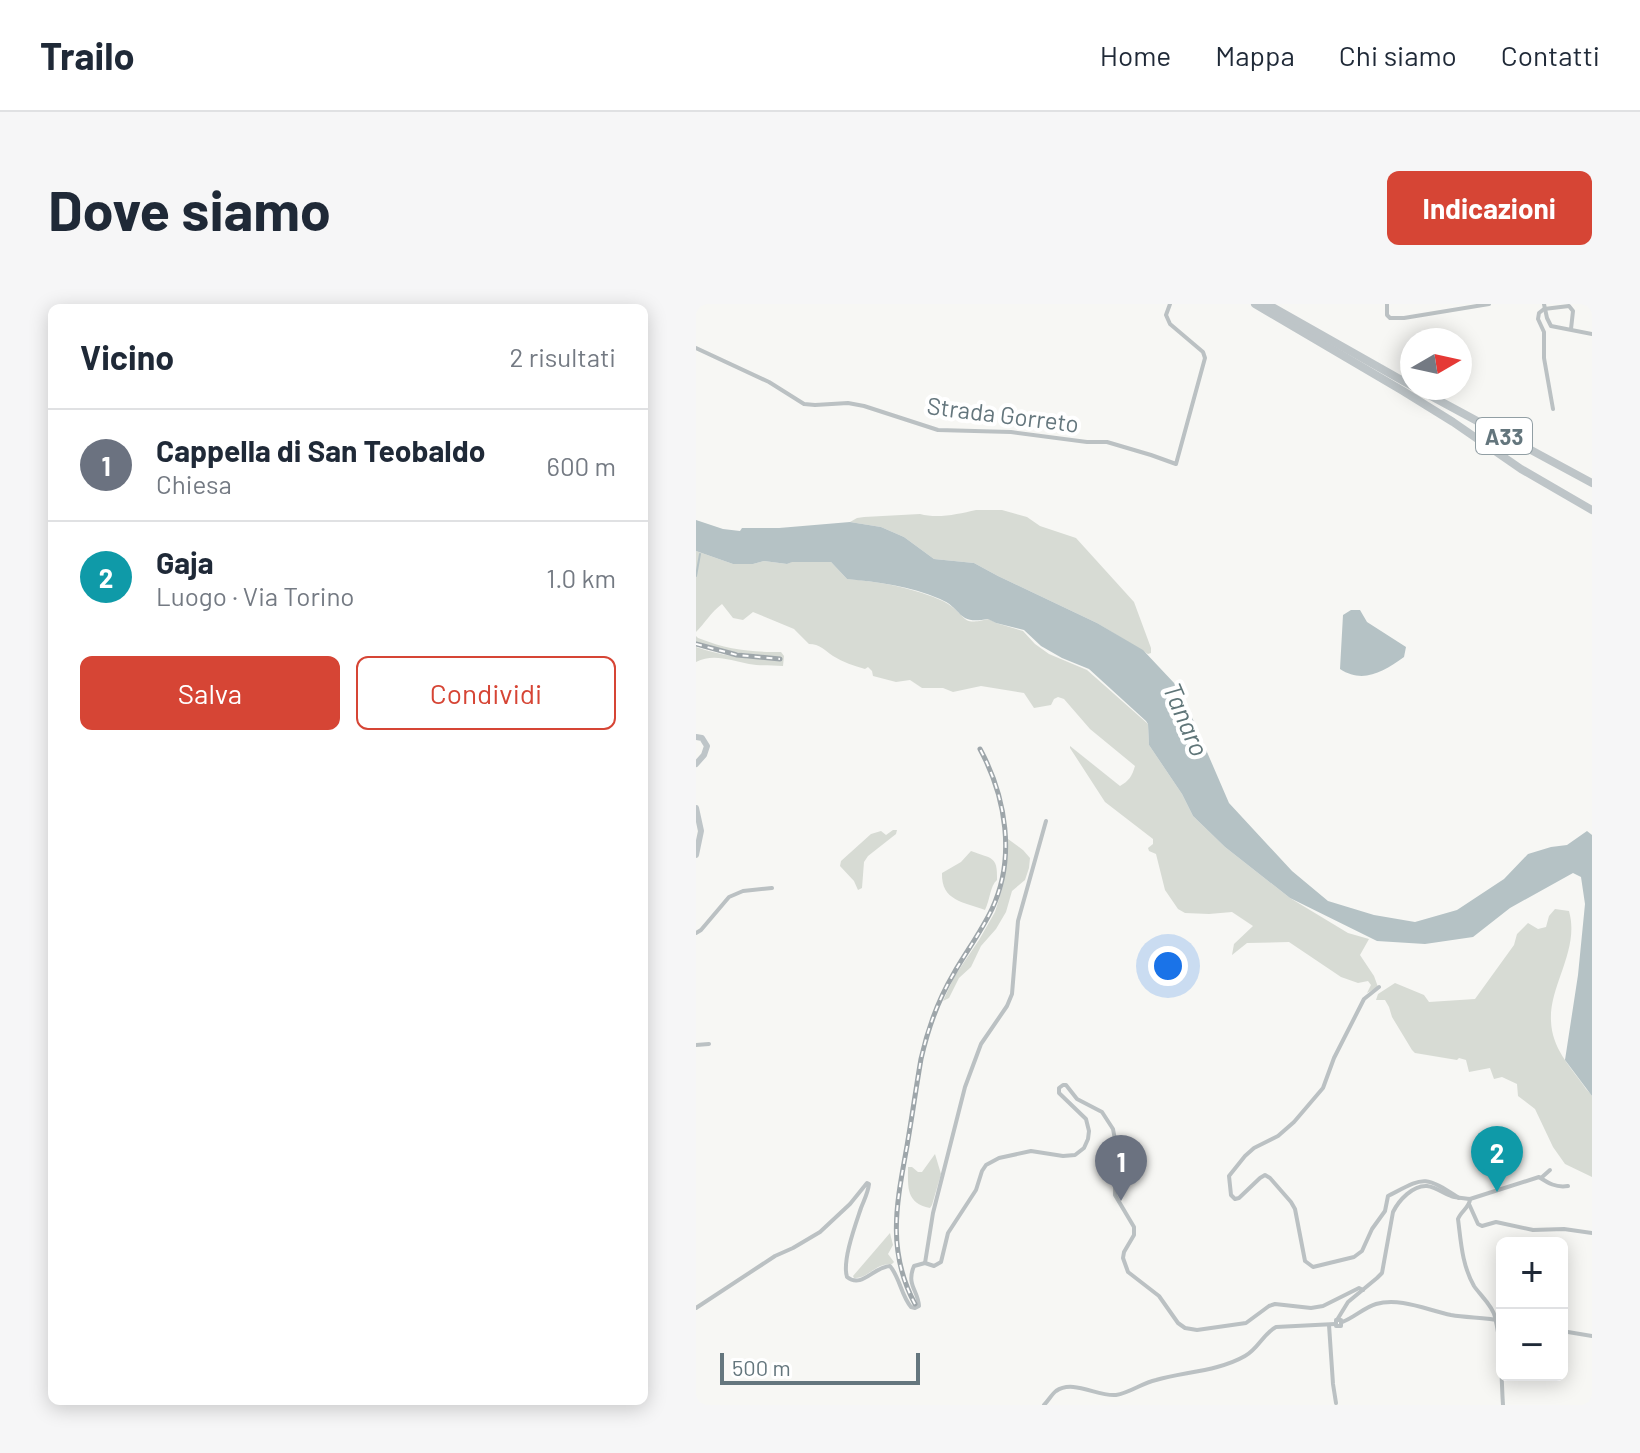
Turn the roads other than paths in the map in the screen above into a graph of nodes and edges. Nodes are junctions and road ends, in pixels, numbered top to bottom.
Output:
1 (1170, 304) edge
2 (1255, 304) edge
3 (1267, 304) edge
4 (1276, 304) edge
5 (1387, 304) edge
6 (1489, 304) edge
7 (1544, 304) edge
8 (1571, 329) junction
9 (1592, 334) edge
10 (696, 348) edge
11 (1400, 377) edge
12 (1400, 378) edge
13 (1441, 400) edge
14 (1448, 400) edge
15 (1553, 409) dead end
16 (1592, 480) edge
17 (1592, 510) edge
18 (696, 737) edge
19 (696, 764) edge
20 (696, 808) edge
21 (1046, 821) dead end
22 (696, 855) edge
23 (772, 888) dead end
24 (696, 933) edge
25 (1379, 987) dead end
26 (709, 1044) dead end
27 (696, 1045) edge
28 (1550, 1170) dead end
29 (1541, 1178) junction
30 (1568, 1186) dead end
31 (1459, 1198) junction
32 (1470, 1201) junction
33 (1592, 1233) edge
34 (925, 1263) junction
35 (1363, 1290) junction
36 (696, 1308) edge
37 (1495, 1319) junction
38 (1337, 1321) junction
39 (1568, 1332) edge
40 (1592, 1336) edge
41 (1336, 1403) edge
42 (1044, 1405) edge
43 (1503, 1405) edge

1 - 10 street, Strada Gorreto
2 - 17 highway
3 - 12 highway, A33
4 - 11 highway, A33
5 - 6 street
7 - 8 street
8 - 9 street
8 - 15 street
13 - 16 highway, A33
14 - 16 highway, A33
18 - 19 main road
20 - 22 main road
21 - 34 street
23 - 24 street
25 - 31 street
26 - 27 street
28 - 29 street
29 - 30 street
29 - 32 street
31 - 32 street
31 - 35 street
32 - 33 street
32 - 37 street
34 - 35 street
34 - 36 street
35 - 38 street
37 - 38 street
37 - 43 street
38 - 41 street
38 - 42 street
39 - 40 street

